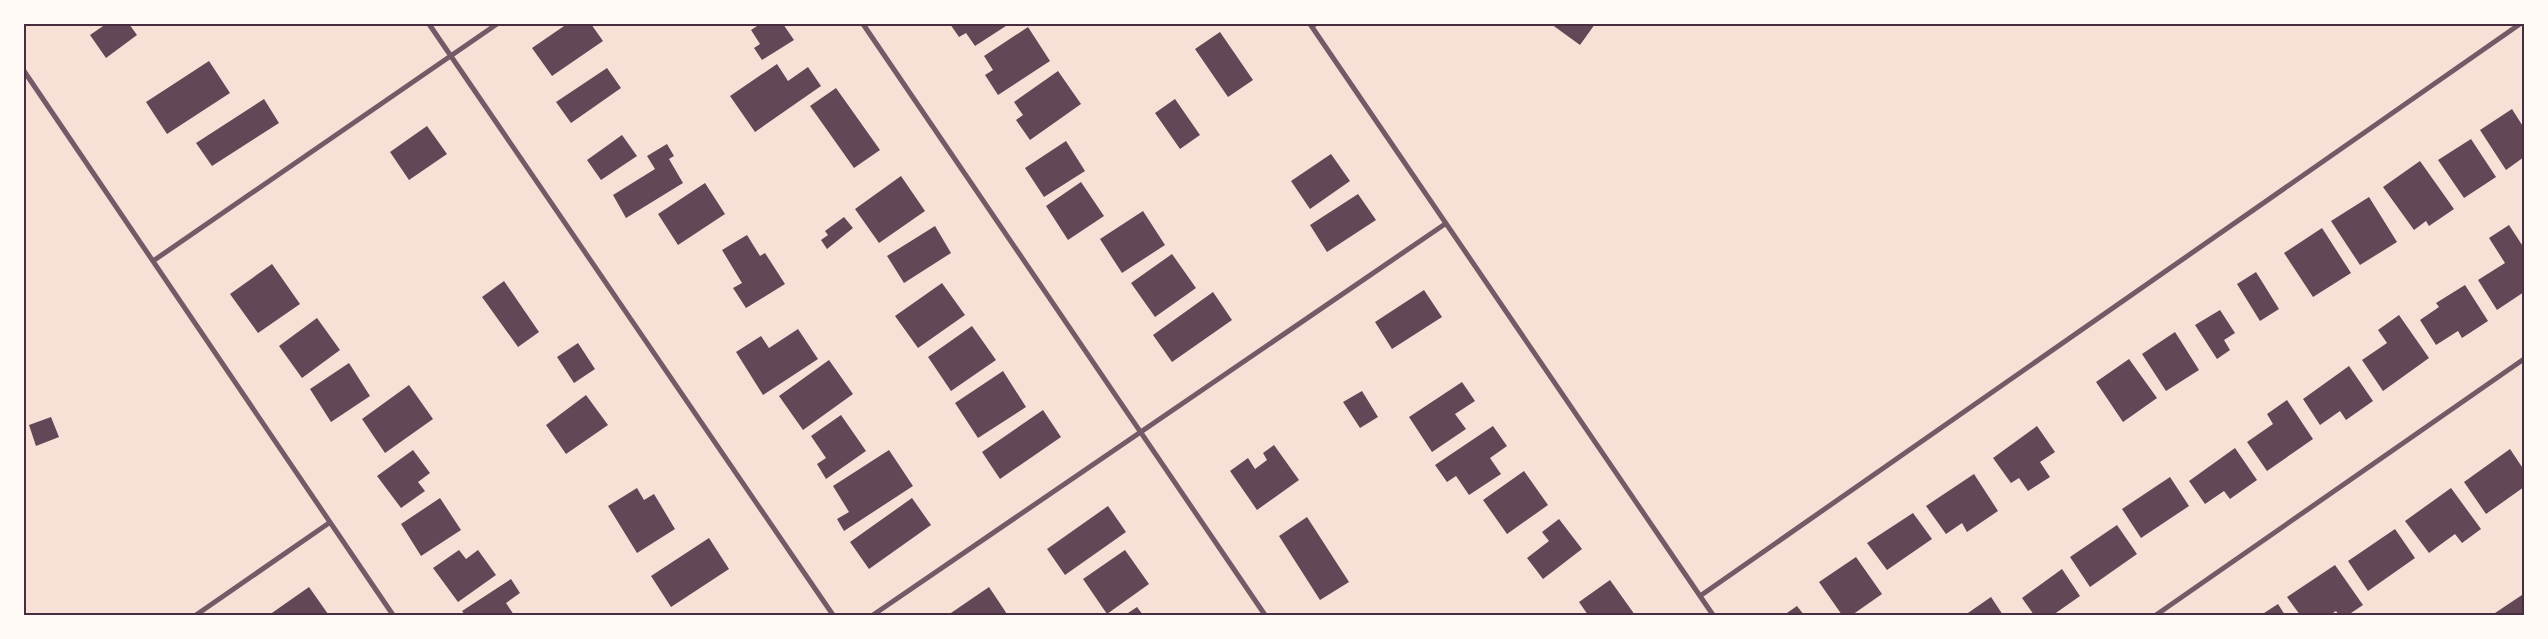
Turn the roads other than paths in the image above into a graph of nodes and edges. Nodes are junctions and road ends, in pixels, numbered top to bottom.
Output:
1 (429, 24) edge
2 (497, 24) edge
3 (863, 24) edge
4 (2520, 24) edge
5 (1313, 25) edge
6 (450, 56) junction
7 (24, 71) edge
8 (1445, 224) junction
9 (153, 262) junction
10 (2524, 359) edge
11 (1141, 434) junction
12 (329, 523) junction
13 (1700, 596) junction
14 (196, 615) edge
15 (393, 615) edge
16 (833, 615) edge
17 (873, 615) edge
18 (1265, 615) edge
19 (1713, 615) edge
20 (2156, 615) edge

1 - 6 street
2 - 6 street
3 - 11 street
4 - 13 street
5 - 8 street
6 - 9 street
6 - 16 street
7 - 9 street
8 - 11 street
8 - 13 street
9 - 12 street
10 - 20 street
11 - 17 street
11 - 18 street
12 - 14 street
12 - 15 street
13 - 19 street

